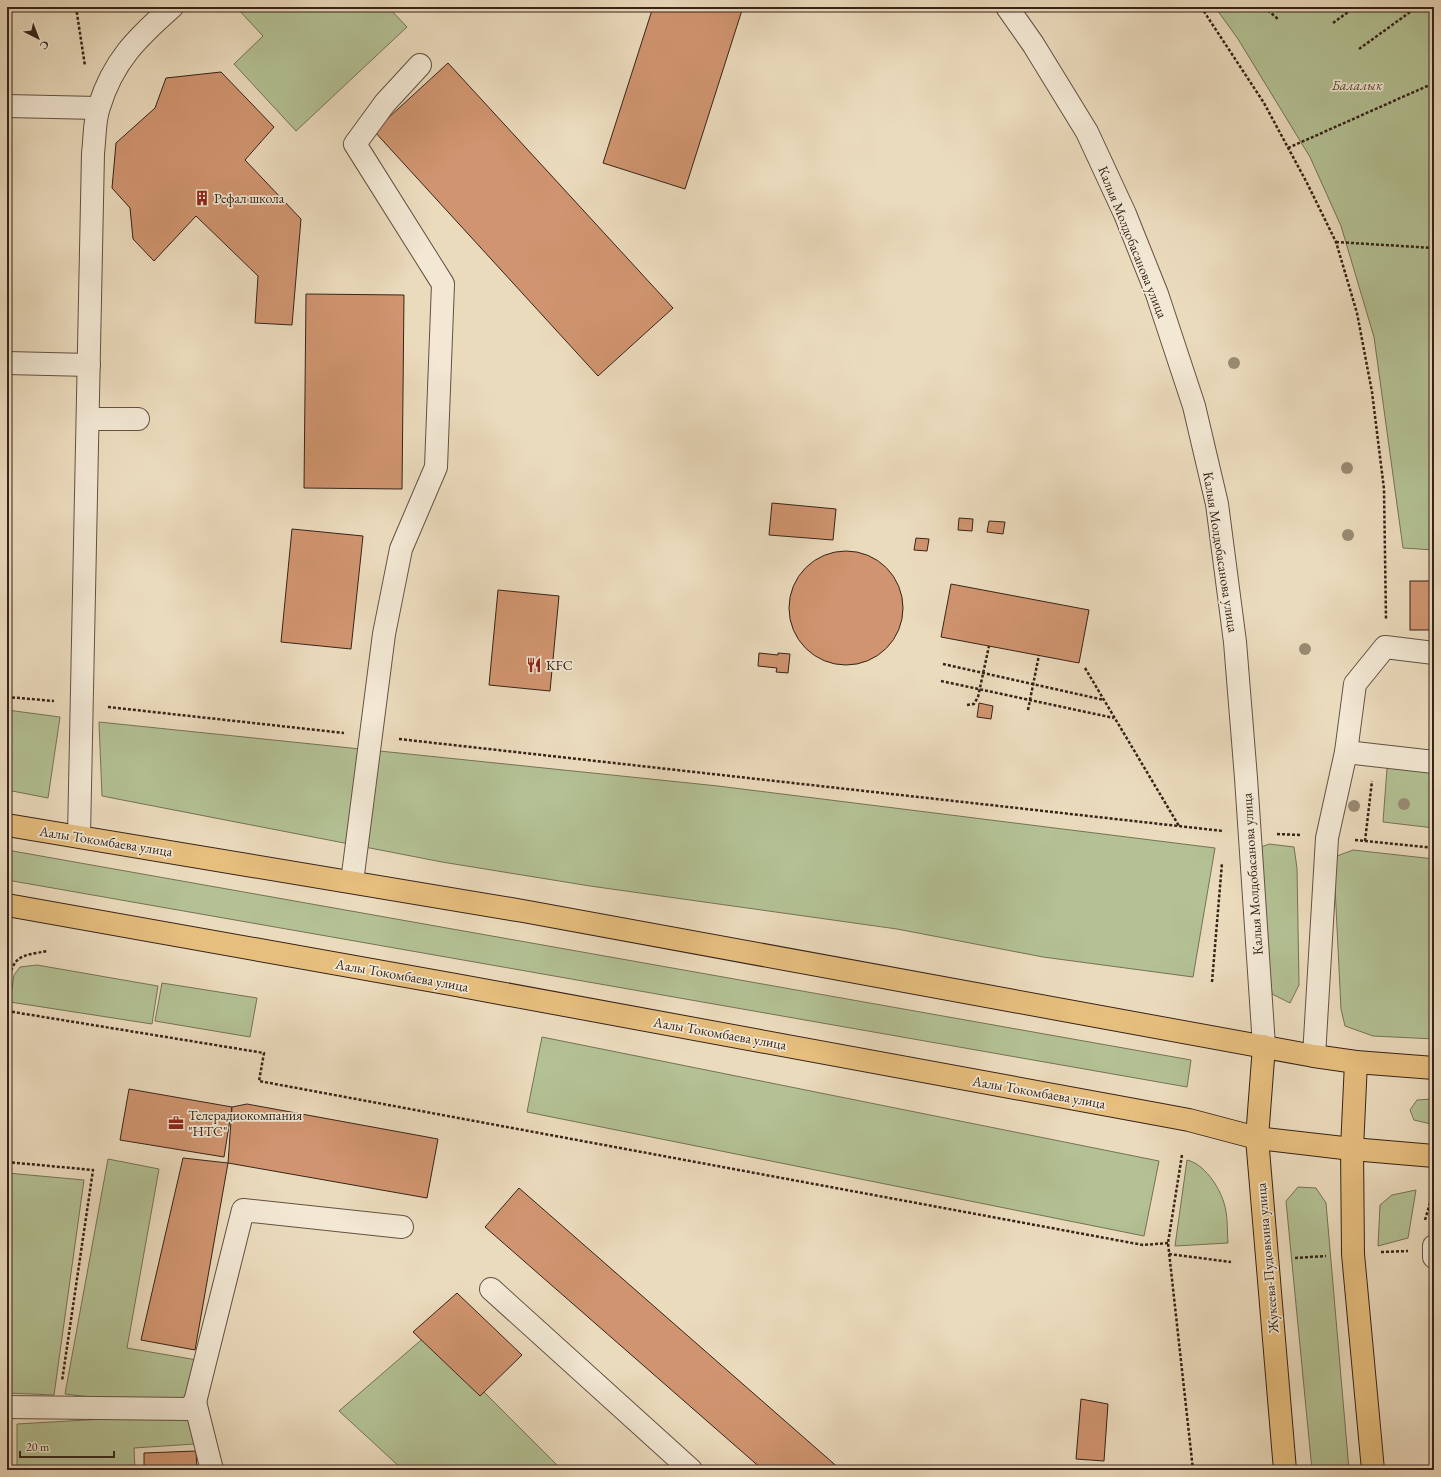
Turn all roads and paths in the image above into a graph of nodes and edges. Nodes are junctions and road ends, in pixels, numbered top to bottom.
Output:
1 (76, 7) edge
2 (172, 7) edge
3 (1007, 7) edge
4 (1202, 7) edge
5 (1264, 7) edge
6 (1355, 7) edge
7 (1417, 7) edge
8 (1278, 19) dead end
9 (1333, 23) dead end
10 (1359, 50) dead end
11 (420, 65) dead end
12 (1434, 83) edge
13 (7, 106) edge
14 (98, 108) junction
15 (1288, 148) junction
16 (1336, 242) junction
17 (1434, 248) edge
18 (7, 363) edge
19 (89, 365) junction
20 (88, 419) junction
21 (138, 420) dead end
22 (989, 646) dead end
23 (1385, 647) junction
24 (1434, 653) edge
25 (1039, 655) dead end
26 (943, 664) dead end
27 (1085, 668) dead end
28 (984, 674) junction
29 (940, 681) dead end
30 (1033, 685) junction
31 (980, 689) junction
32 (7, 696) edge
33 (1030, 700) junction
34 (1104, 700) junction
35 (82, 704) junction
36 (967, 705) dead end
37 (1028, 710) dead end
38 (1115, 718) junction
39 (371, 736) junction
40 (1346, 752) junction
41 (1375, 755) junction
42 (1434, 762) edge
43 (7, 825) edge
44 (1179, 827) junction
45 (1225, 831) dead end
46 (79, 836) junction
47 (1365, 841) dead end
48 (1223, 855) dead end
49 (352, 882) junction
50 (7, 905) edge
51 (48, 951) dead end
52 (1212, 982) dead end
53 (7, 985) edge
54 (7, 998) edge
55 (7, 1011) edge
56 (1264, 1046) junction
57 (1314, 1056) junction
58 (1356, 1062) junction
59 (1434, 1068) edge
60 (1257, 1138) junction
61 (1352, 1149) junction
62 (1182, 1155) dead end
63 (1434, 1156) edge
64 (7, 1162) edge
65 (402, 1227) dead end
66 (1168, 1242) junction
67 (1434, 1246) edge
68 (1169, 1254) junction
69 (1330, 1256) dead end
70 (1434, 1257) edge
71 (1293, 1258) dead end
72 (1231, 1262) dead end
73 (491, 1289) dead end
74 (195, 1402) junction
75 (58, 1406) junction
76 (7, 1407) edge
77 (212, 1470) edge
78 (691, 1470) edge
79 (1194, 1470) edge
80 (1285, 1470) edge
81 (1373, 1470) edge

1 - 14 path
2 - 14 street
3 - 56 street, Калыя Молдобасанова улица
4 - 15 path
5 - 8 path
6 - 9 path
7 - 10 path
11 - 39 street
12 - 15 path
13 - 14 street
14 - 19 street
15 - 16 path
16 - 17 path
16 - 23 path
18 - 19 street
19 - 20 street
20 - 21 street
20 - 35 street
22 - 28 path
23 - 24 street
23 - 40 street
25 - 30 path
26 - 28 path
27 - 34 path
28 - 30 path
28 - 31 path
29 - 31 path
30 - 33 path
30 - 34 path
31 - 33 path
31 - 36 path
32 - 35 path
33 - 37 path
33 - 38 path
34 - 38 path
35 - 39 path
35 - 46 street
38 - 44 path
39 - 44 path
39 - 49 street
40 - 41 street
40 - 57 street
41 - 42 street
41 - 47 path
43 - 46 main road, Аалы Токомбаева улица
44 - 45 path
46 - 49 main road, Аалы Токомбаева улица
48 - 52 path
49 - 56 main road, Аалы Токомбаева улица
50 - 60 main road, Аалы Токомбаева улица
51 - 53 path
54 - 55 path
55 - 66 path
56 - 57 main road, Аалы Токомбаева улица
56 - 60 main road, Жукеева-Пудовкина улица
57 - 58 main road, Аалы Токомбаева улица
58 - 59 main road, Аалы Токомбаева улица
58 - 61 main road
60 - 61 main road, Аалы Токомбаева улица
60 - 80 main road, Жукеева-Пудовкина улица
61 - 63 main road, Аалы Токомбаева улица
61 - 81 main road
62 - 66 path
64 - 75 path
65 - 74 street
66 - 68 path
67 - 70 street
68 - 72 path
68 - 79 path
69 - 71 path
73 - 78 street
74 - 75 street
74 - 77 street
75 - 76 street

